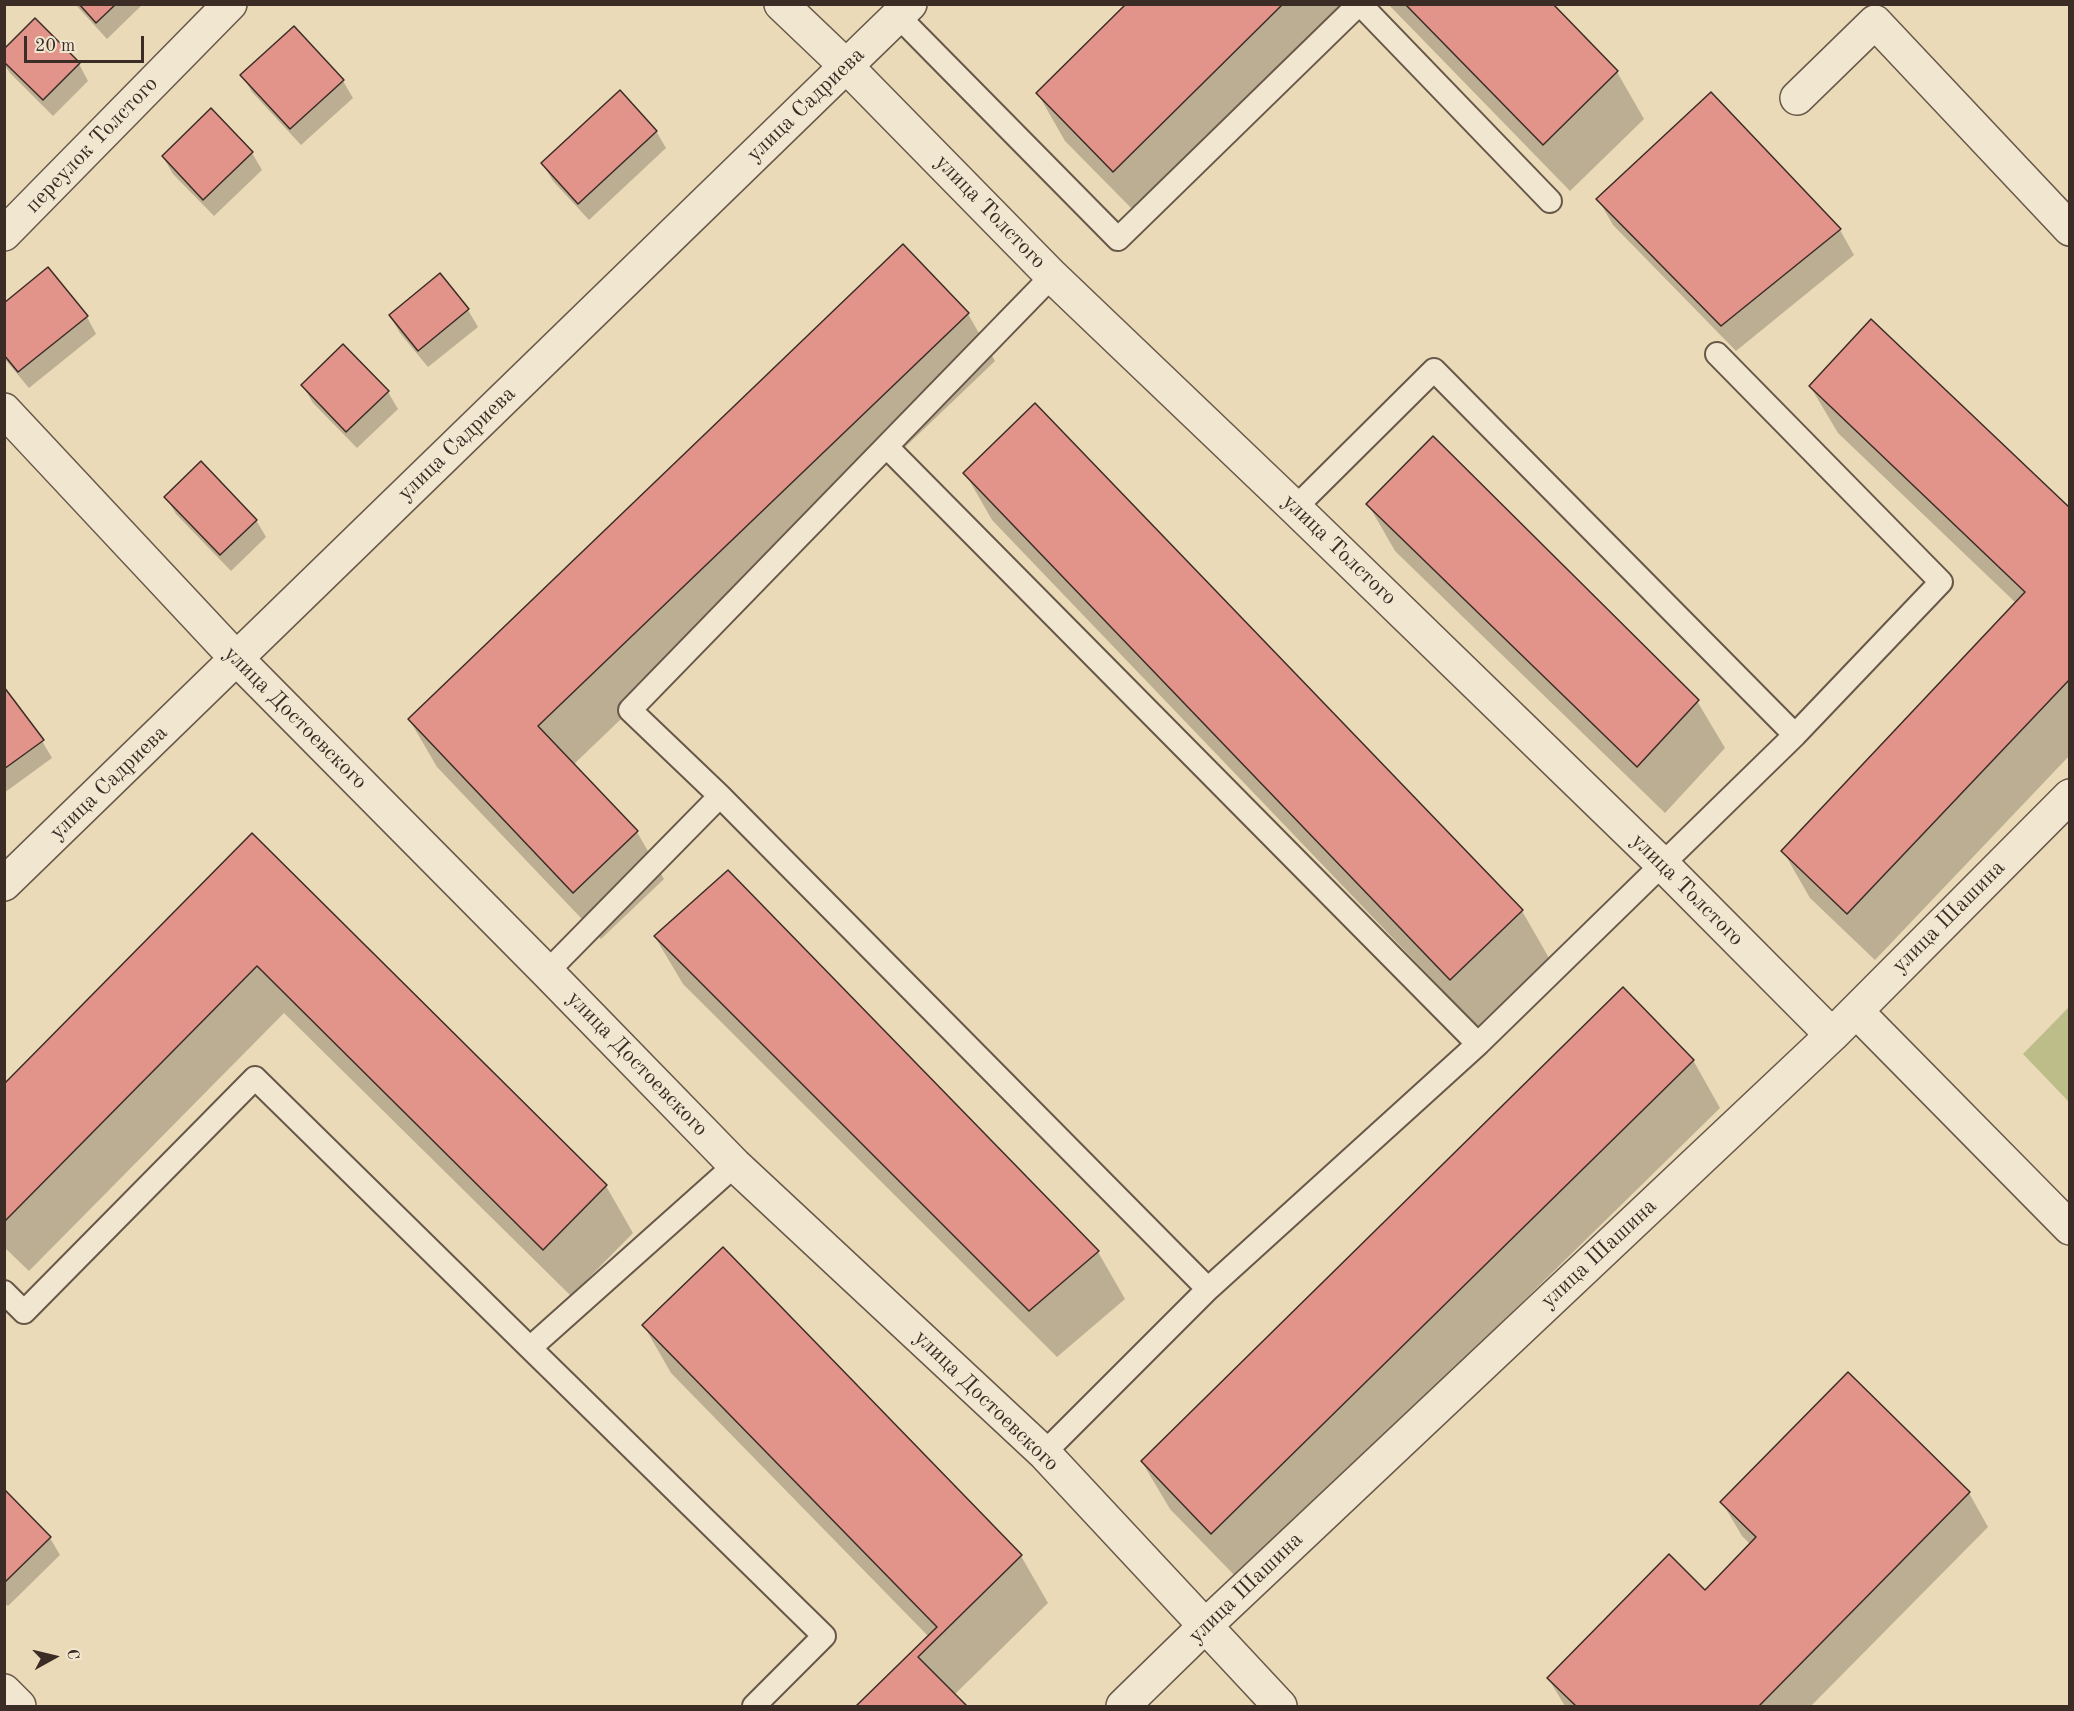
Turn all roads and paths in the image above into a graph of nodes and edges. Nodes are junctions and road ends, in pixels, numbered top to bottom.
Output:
1 (230, 4) edge
2 (781, 4) edge
3 (1360, 4) edge
4 (904, 10) edge
5 (846, 66) junction
6 (1797, 98) dead end
7 (1550, 201) dead end
8 (2070, 229) edge
9 (4, 234) edge
10 (1052, 276) junction
11 (1717, 354) dead end
12 (4, 410) edge
13 (887, 447) junction
14 (1295, 508) junction
15 (236, 658) junction
16 (1795, 735) junction
17 (720, 796) junction
18 (2070, 796) edge
19 (1662, 864) junction
20 (4, 884) edge
21 (548, 972) junction
22 (1856, 1011) junction
23 (1832, 1035) junction
24 (1478, 1044) junction
25 (735, 1165) junction
26 (2070, 1228) edge
27 (1208, 1289) junction
28 (4, 1292) edge
29 (530, 1348) junction
30 (1044, 1453) junction
31 (1204, 1627) junction
32 (4, 1691) edge
33 (20, 1707) edge
34 (754, 1707) edge
35 (1123, 1707) edge
36 (1280, 1707) edge

1 - 9 street, переулок Толстого
2 - 5 street, улица Толстого
3 - 4 lane
3 - 7 lane
4 - 5 street, улица Садриева
5 - 10 street, улица Толстого
5 - 15 street, улица Садриева
6 - 8 street
10 - 13 lane
10 - 14 street, улица Толстого
11 - 16 lane
12 - 15 street, улица Достоевского
13 - 17 lane
13 - 24 lane
14 - 16 lane
14 - 19 street, улица Толстого
15 - 20 street, улица Садриева
15 - 21 street, улица Достоевского
16 - 19 lane
17 - 21 lane
17 - 27 lane
18 - 22 street, улица Шашина
19 - 23 street, улица Толстого
19 - 24 lane
21 - 25 street, улица Достоевского
22 - 23 street, улица Шашина
22 - 26 street
23 - 31 street, улица Шашина
24 - 27 lane
25 - 29 lane
25 - 30 street, улица Достоевского
27 - 30 lane
28 - 29 lane
29 - 34 lane
30 - 31 street, улица Достоевского
31 - 35 street, улица Шашина
31 - 36 street, улица Достоевского
32 - 33 street

